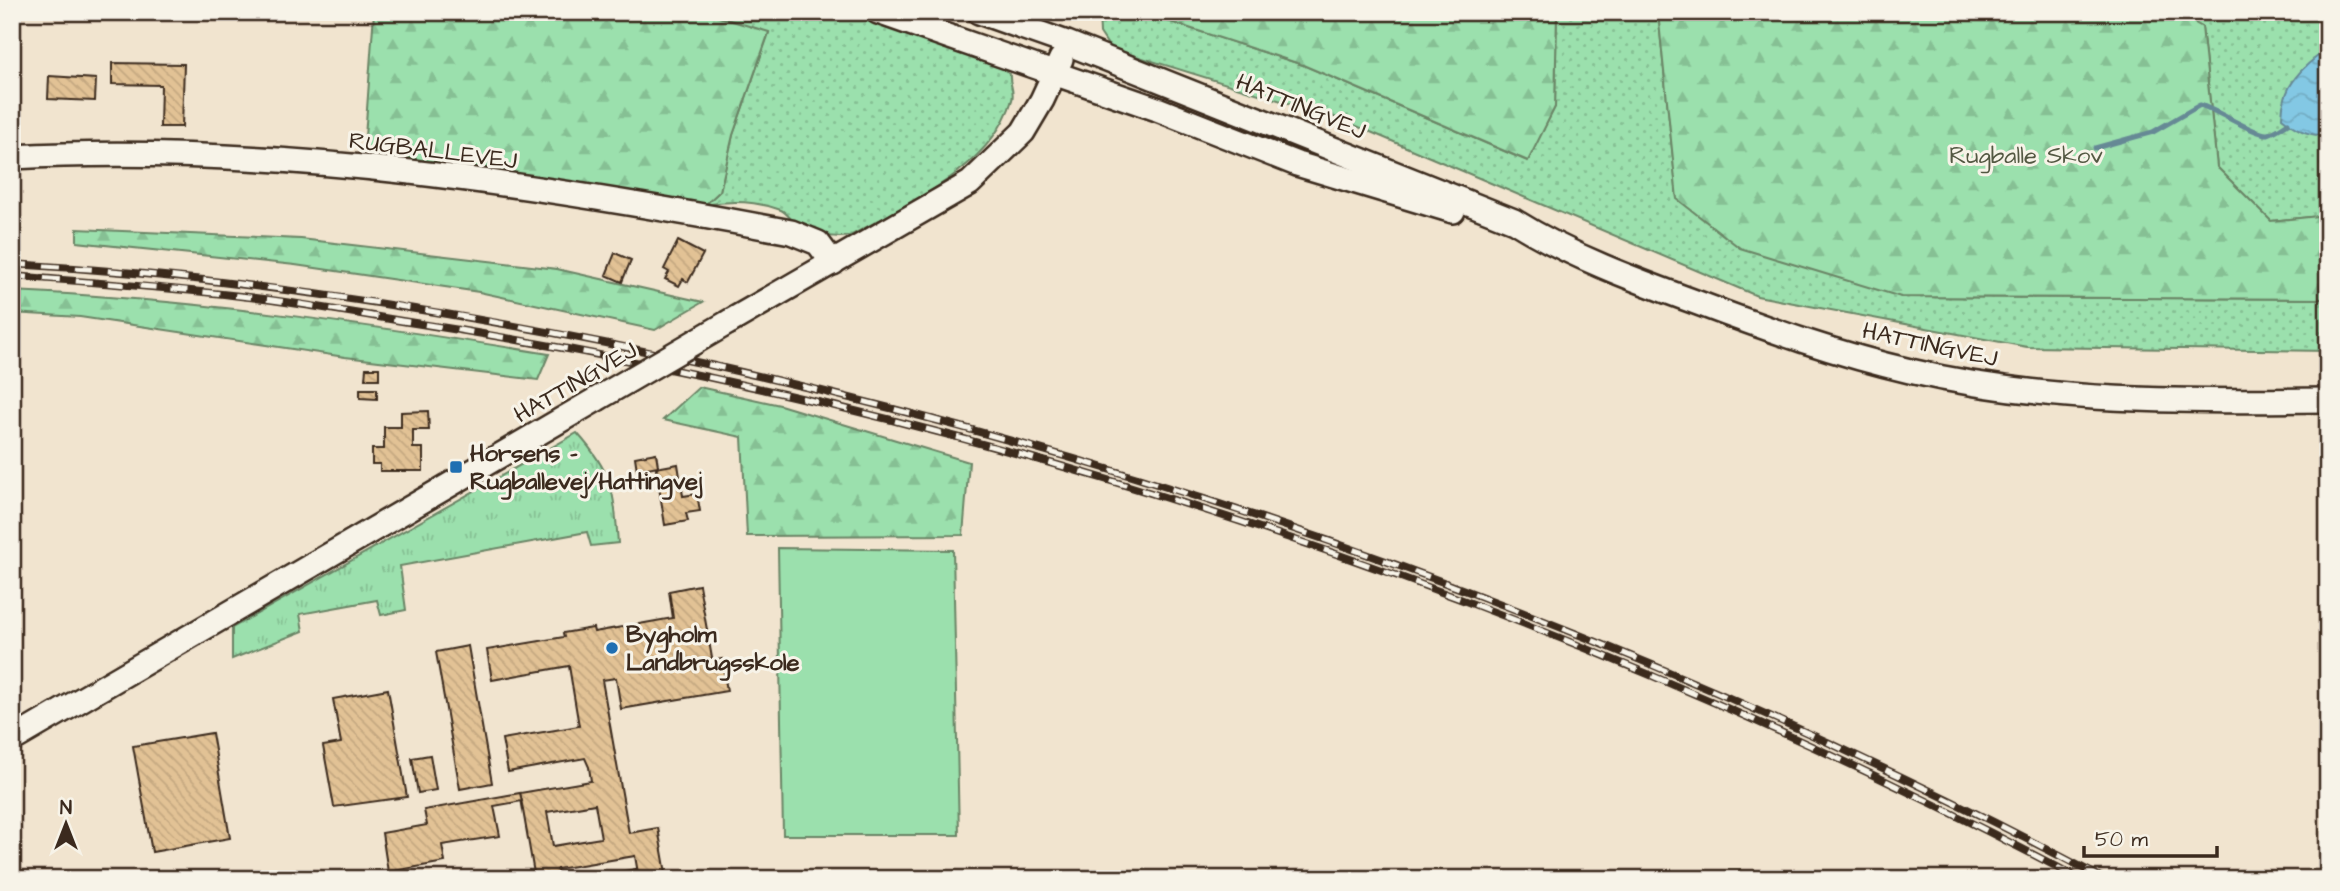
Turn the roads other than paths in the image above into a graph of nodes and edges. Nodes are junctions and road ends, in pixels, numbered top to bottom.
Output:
1 (878, 12) edge
2 (979, 12) edge
3 (1067, 43) junction
4 (1055, 73) junction
5 (1301, 134) junction
6 (12, 158) edge
7 (1543, 239) junction
8 (833, 263) junction
9 (2328, 400) edge
10 (12, 740) edge

1 - 4 street, HATTINGVEJ
2 - 3 street
3 - 4 street, HATTINGVEJ
3 - 5 street, HATTINGVEJ
4 - 5 street
4 - 7 street, HATTINGVEJ
4 - 8 street, HATTINGVEJ
5 - 7 street, HATTINGVEJ
6 - 8 street, RUGBALLEVEJ
7 - 9 street, HATTINGVEJ
8 - 10 street, HATTINGVEJ, bridge

